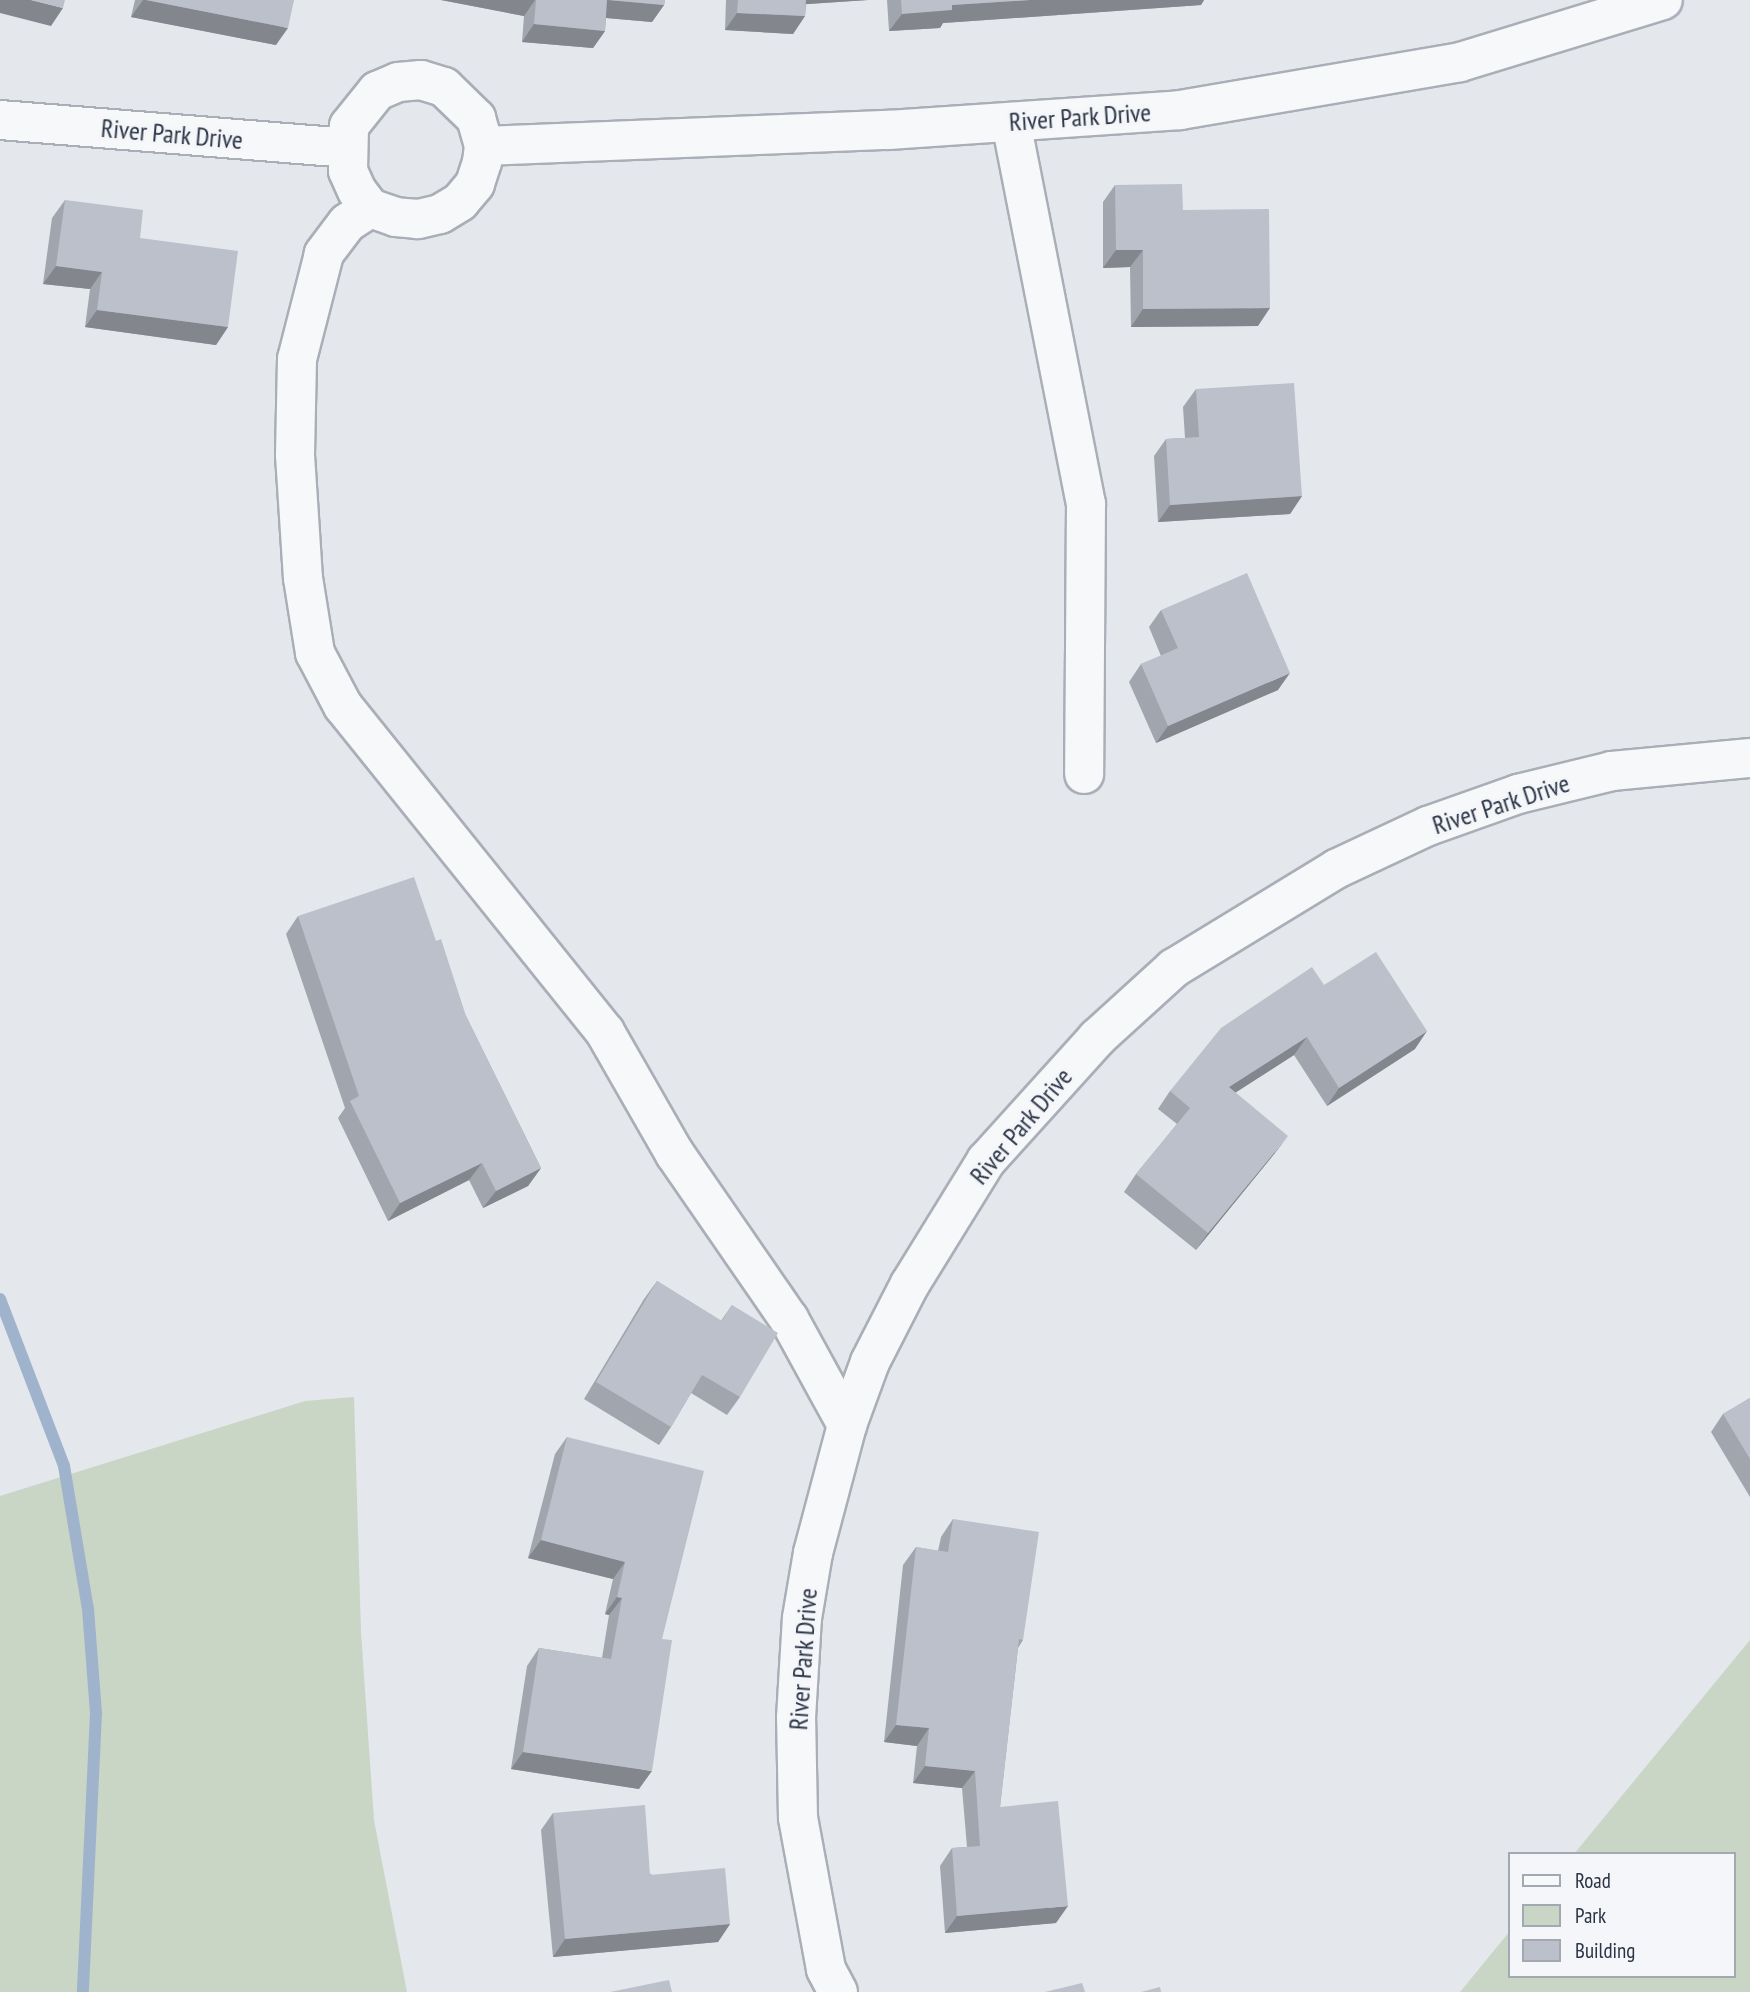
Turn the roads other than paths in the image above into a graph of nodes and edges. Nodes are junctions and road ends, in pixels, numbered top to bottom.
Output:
1 (1662, 0) edge
2 (0, 120) edge
3 (1011, 122) junction
4 (484, 146) junction
5 (345, 148) junction
6 (370, 208) junction
7 (1750, 758) edge
8 (1084, 775) dead end
9 (847, 1425) junction
10 (838, 1992) edge

1 - 3 street, River Park Drive
2 - 5 street, River Park Drive
3 - 4 street, River Park Drive
3 - 8 street
4 - 5 street
4 - 6 street
5 - 6 street
6 - 9 street
7 - 9 street, River Park Drive
9 - 10 street, River Park Drive

